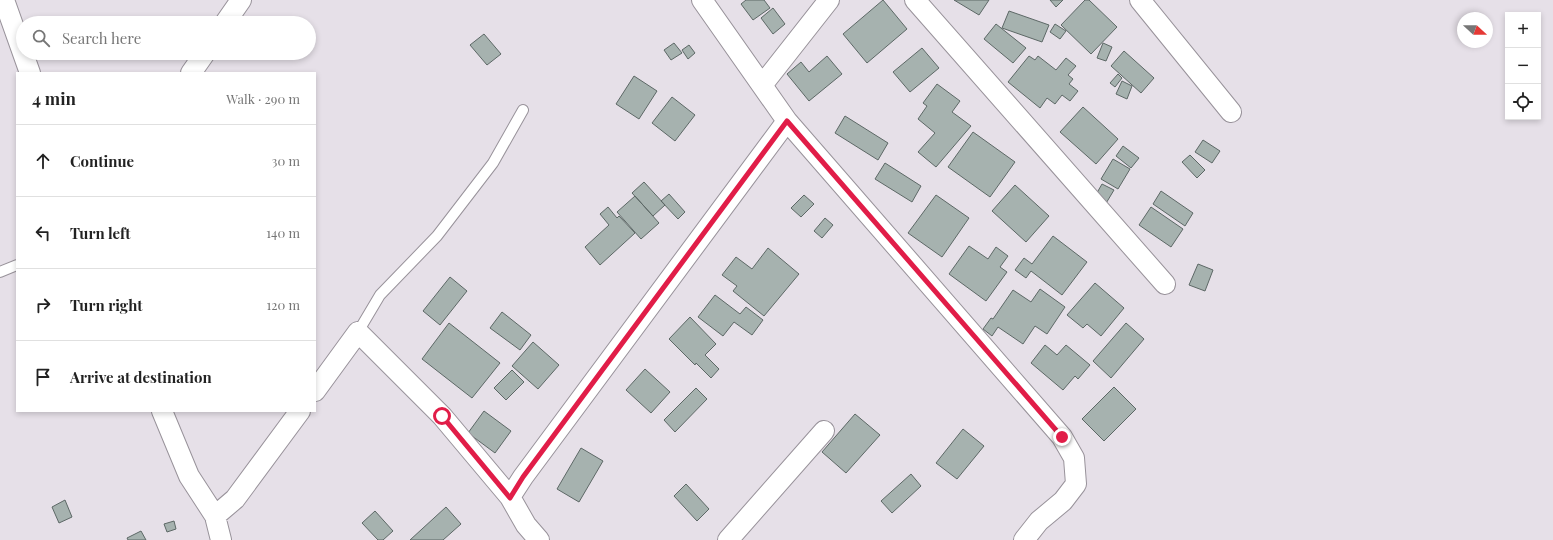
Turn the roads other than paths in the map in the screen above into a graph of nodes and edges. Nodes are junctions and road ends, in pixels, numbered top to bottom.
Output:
1 (4, 0) edge
2 (241, 0) edge
3 (702, 0) edge
4 (830, 0) edge
5 (915, 0) edge
6 (1140, 0) edge
7 (230, 16) edge
8 (16, 34) edge
9 (25, 60) edge
10 (200, 60) edge
11 (30, 72) edge
12 (192, 72) edge
13 (763, 84) junction
14 (523, 110) dead end
15 (1231, 112) dead end
16 (787, 121) junction
17 (16, 265) edge
18 (0, 272) edge
19 (1165, 284) dead end
20 (358, 332) junction
21 (316, 389) edge
22 (162, 412) edge
23 (299, 412) edge
24 (824, 431) dead end
25 (510, 498) junction
26 (218, 533) edge
27 (539, 540) edge
28 (728, 540) edge
29 (1024, 540) edge

1 - 8 street
2 - 7 street
3 - 13 street
4 - 13 street
5 - 19 street
6 - 15 street
9 - 11 street
10 - 12 street
13 - 16 street
14 - 20 lane
16 - 25 street
16 - 29 street
17 - 18 lane
20 - 21 street
20 - 25 street
22 - 26 street
23 - 26 street
24 - 28 street
25 - 27 street

